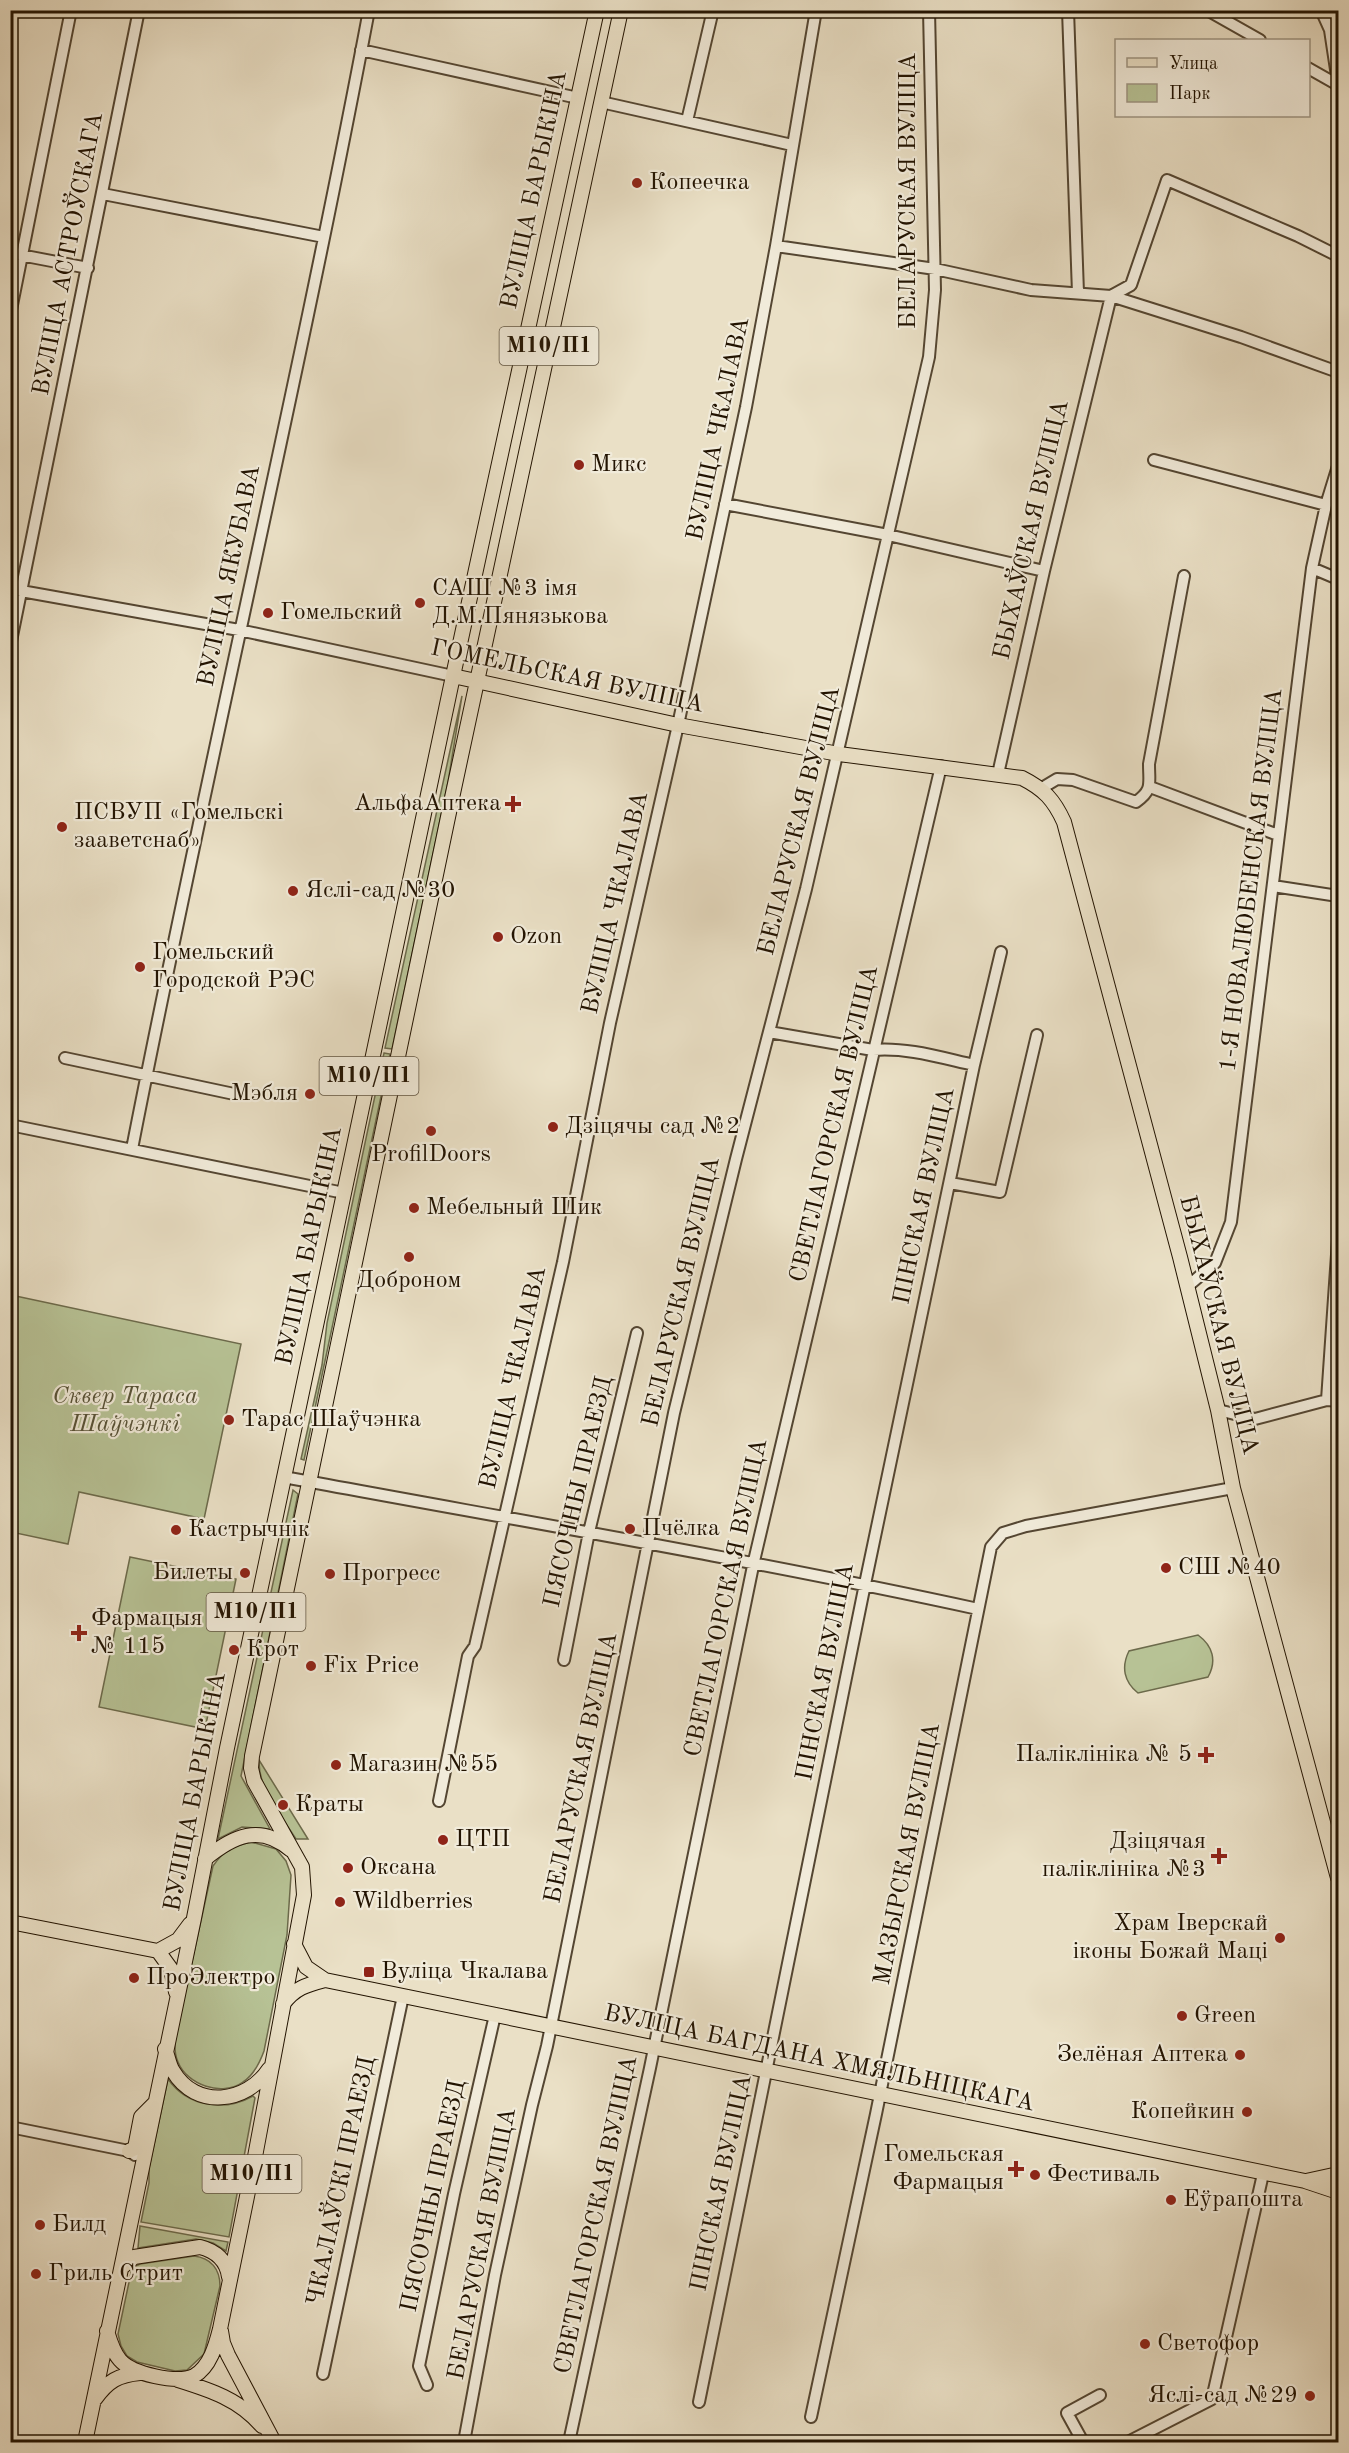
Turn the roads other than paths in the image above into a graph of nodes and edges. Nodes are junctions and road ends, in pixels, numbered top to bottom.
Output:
1 (71, 10) edge
2 (139, 10) edge
3 (369, 10) edge
4 (597, 10) edge
5 (621, 10) edge
6 (713, 10) edge
7 (816, 10) edge
8 (928, 10) edge
9 (1068, 10) edge
10 (1207, 10) edge
11 (1321, 10) edge
12 (1258, 39) edge
13 (361, 50) junction
14 (1310, 69) edge
15 (1338, 84) edge
16 (578, 98) junction
17 (601, 102) junction
18 (687, 121) junction
19 (792, 145) junction
20 (103, 194) junction
21 (324, 237) junction
22 (776, 246) junction
23 (10, 253) edge
24 (22, 256) junction
25 (1338, 256) edge
26 (88, 268) junction
27 (935, 269) junction
28 (1078, 293) junction
29 (1111, 296) junction
30 (10, 315) edge
31 (1338, 372) edge
32 (1154, 460) dead end
33 (1338, 466) edge
34 (725, 504) junction
35 (1326, 505) junction
36 (888, 535) junction
37 (1311, 568) junction
38 (1044, 571) junction
39 (1184, 576) dead end
40 (1338, 579) edge
41 (10, 589) edge
42 (22, 591) junction
43 (239, 630) junction
44 (10, 646) edge
45 (453, 676) junction
46 (478, 682) junction
47 (678, 725) junction
48 (839, 754) junction
49 (941, 766) junction
50 (999, 774) junction
51 (1150, 787) junction
52 (1042, 789) junction
53 (1278, 835) junction
54 (1273, 886) junction
55 (1338, 896) edge
56 (1001, 952) dead end
57 (769, 1032) junction
58 (1037, 1035) dead end
59 (873, 1050) junction
60 (65, 1058) dead end
61 (974, 1065) junction
62 (146, 1076) junction
63 (234, 1094) dead end
64 (10, 1125) edge
65 (132, 1149) junction
66 (950, 1183) junction
67 (344, 1193) junction
68 (1338, 1240) edge
69 (1188, 1286) junction
70 (637, 1334) dead end
71 (1333, 1400) edge
72 (1218, 1410) junction
73 (284, 1477) junction
74 (309, 1481) junction
75 (1233, 1488) junction
76 (503, 1516) junction
77 (589, 1532) junction
78 (649, 1544) junction
79 (754, 1561) junction
80 (865, 1584) junction
81 (978, 1609) junction
82 (564, 1660) dead end
83 (439, 1801) dead end
84 (295, 1854) junction
85 (205, 1859) junction
86 (1338, 1878) edge
87 (194, 1918) junction
88 (10, 1922) edge
89 (294, 1944) junction
90 (158, 1951) junction
91 (325, 1980) junction
92 (403, 1996) junction
93 (176, 1999) junction
94 (282, 2005) junction
95 (495, 2015) junction
96 (550, 2027) junction
97 (654, 2048) junction
98 (165, 2049) junction
99 (272, 2065) junction
100 (767, 2071) junction
101 (880, 2095) junction
102 (154, 2104) junction
103 (10, 2127) edge
104 (129, 2151) junction
105 (143, 2157) junction
106 (1263, 2174) junction
107 (1338, 2174) edge
108 (1305, 2181) junction
109 (1338, 2192) edge
110 (122, 2266) junction
111 (229, 2282) junction
112 (220, 2329) junction
113 (107, 2331) junction
114 (140, 2373) junction
115 (323, 2374) dead end
116 (177, 2379) junction
117 (427, 2385) dead end
118 (1100, 2395) dead end
119 (93, 2401) junction
120 (699, 2402) dead end
121 (812, 2417) dead end
122 (273, 2439) edge
123 (85, 2442) edge
124 (464, 2442) edge
125 (569, 2442) edge
126 (1083, 2442) edge
127 (1128, 2442) edge

1 - 24 street
2 - 20 street, ВУЛІЦА АСТРОЎСКАГА
3 - 13 street, ВУЛІЦА ЯКУБАВА
4 - 16 main road, ВУЛІЦА БАРЫКІНА / М10/П1
5 - 17 main road, ВУЛІЦА БАРЫКІНА / М10/П1
6 - 18 street
7 - 19 street, ВУЛІЦА ЧКАЛАВА
8 - 27 street, БЕЛАРУСКАЯ ВУЛІЦА
9 - 28 street
10 - 12 street
11 - 15 street
13 - 16 street
13 - 21 street, ВУЛІЦА ЯКУБАВА
14 - 15 street
16 - 45 main road, ВУЛІЦА БАРЫКІНА / М10/П1
17 - 18 street
17 - 46 main road, ВУЛІЦА БАРЫКІНА / М10/П1
18 - 19 street
19 - 22 street, ВУЛІЦА ЧКАЛАВА
20 - 21 street
20 - 26 street, ВУЛІЦА АСТРОЎСКАГА
21 - 43 street, ВУЛІЦА ЯКУБАВА
22 - 27 street
22 - 34 street, ВУЛІЦА ЧКАЛАВА
23 - 24 street
24 - 26 street
24 - 30 street
25 - 29 street
26 - 42 street, ВУЛІЦА АСТРОЎСКАГА
27 - 28 street
27 - 36 street, БЕЛАРУСКАЯ ВУЛІЦА
28 - 29 street
29 - 31 street
29 - 38 street, БЫХАЎСКАЯ ВУЛІЦА
32 - 35 street
33 - 35 street, 1-Я НОВАЛЮБЕНСКАЯ ВУЛІЦА
34 - 36 street
34 - 47 street, ВУЛІЦА ЧКАЛАВА
35 - 37 street, 1-Я НОВАЛЮБЕНСКАЯ ВУЛІЦА
36 - 38 street
36 - 48 street, БЕЛАРУСКАЯ ВУЛІЦА
37 - 40 street
37 - 53 street, 1-Я НОВАЛЮБЕНСКАЯ ВУЛІЦА
38 - 50 street, БЫХАЎСКАЯ ВУЛІЦА
39 - 51 street
41 - 42 street, ГОМЕЛЬСКАЯ ВУЛІЦА
42 - 43 street, ГОМЕЛЬСКАЯ ВУЛІЦА
42 - 44 street, ВУЛІЦА АСТРОЎСКАГА
43 - 45 street, ГОМЕЛЬСКАЯ ВУЛІЦА
43 - 62 street, ВУЛІЦА ЯКУБАВА
45 - 46 main road, ГОМЕЛЬСКАЯ ВУЛІЦА
45 - 67 main road, ВУЛІЦА БАРЫКІНА / М10/П1
46 - 47 main road, ГОМЕЛЬСКАЯ ВУЛІЦА
46 - 74 main road, ВУЛІЦА БАРЫКІНА / М10/П1
47 - 48 main road, ГОМЕЛЬСКАЯ ВУЛІЦА
47 - 76 street, ВУЛІЦА ЧКАЛАВА
48 - 49 main road, ГОМЕЛЬСКАЯ ВУЛІЦА
48 - 57 street, БЕЛАРУСКАЯ ВУЛІЦА
49 - 50 main road, ГОМЕЛЬСКАЯ ВУЛІЦА
49 - 59 street, СВЕТЛАГОРСКАЯ ВУЛІЦА
50 - 52 main road, ГОМЕЛЬСКАЯ ВУЛІЦА
51 - 52 street
51 - 53 street
52 - 69 main road, БЫХАЎСКАЯ ВУЛІЦА
53 - 54 street, 1-Я НОВАЛЮБЕНСКАЯ ВУЛІЦА
54 - 55 street
54 - 69 street, 1-Я НОВАЛЮБЕНСКАЯ ВУЛІЦА
56 - 61 street, ПІНСКАЯ ВУЛІЦА
57 - 59 street
57 - 78 street, БЕЛАРУСКАЯ ВУЛІЦА
58 - 66 street
59 - 61 street
59 - 79 street, СВЕТЛАГОРСКАЯ ВУЛІЦА
60 - 62 street
61 - 66 street, ПІНСКАЯ ВУЛІЦА
62 - 63 street
62 - 65 street, ВУЛІЦА ЯКУБАВА
64 - 65 street
65 - 67 street
66 - 80 street, ПІНСКАЯ ВУЛІЦА
67 - 73 main road, ВУЛІЦА БАРЫКІНА / М10/П1
68 - 71 street
69 - 72 main road, БЫХАЎСКАЯ ВУЛІЦА
70 - 77 street, ПЯСОЧНЫ ПРАЕЗД
71 - 72 street
72 - 75 main road, БЫХАЎСКАЯ ВУЛІЦА
73 - 74 street
73 - 85 main road, ВУЛІЦА БАРЫКІНА / М10/П1
74 - 76 street
74 - 84 main road, ВУЛІЦА БАРЫКІНА / М10/П1
75 - 81 street, МАЗЫРСКАЯ ВУЛІЦА
75 - 86 main road, БЫХАЎСКАЯ ВУЛІЦА
76 - 77 street
76 - 83 street, ВУЛІЦА ЧКАЛАВА
77 - 78 street
77 - 82 street, ПЯСОЧНЫ ПРАЕЗД
78 - 79 street
78 - 96 street, БЕЛАРУСКАЯ ВУЛІЦА
79 - 80 street
79 - 97 street, СВЕТЛАГОРСКАЯ ВУЛІЦА
80 - 81 street
80 - 100 street, ПІНСКАЯ ВУЛІЦА
81 - 101 street, МАЗЫРСКАЯ ВУЛІЦА
84 - 85 main road
84 - 89 main road, ВУЛІЦА БАРЫКІНА / М10/П1
85 - 87 main road, ВУЛІЦА БАРЫКІНА / М10/П1
87 - 90 main road
87 - 93 main road, ВУЛІЦА БАРЫКІНА / М10/П1
88 - 90 main road
89 - 91 main road
89 - 94 main road, М10/П1
90 - 93 main road
91 - 92 main road, ВУЛІЦА БАГДАНА ХМЯЛЬНІЦКАГА
91 - 94 main road
92 - 95 main road, ВУЛІЦА БАГДАНА ХМЯЛЬНІЦКАГА
92 - 115 street, ЧКАЛАЎСКІ ПРАЕЗД
93 - 98 main road, ВУЛІЦА БАРЫКІНА / М10/П1
94 - 99 main road, М10/П1
95 - 96 main road, ВУЛІЦА БАГДАНА ХМЯЛЬНІЦКАГА
95 - 117 street, ПЯСОЧНЫ ПРАЕЗД
96 - 97 main road, ВУЛІЦА БАГДАНА ХМЯЛЬНІЦКАГА
96 - 124 street, БЕЛАРУСКАЯ ВУЛІЦА
97 - 100 main road, ВУЛІЦА БАГДАНА ХМЯЛЬНІЦКАГА
97 - 125 street, СВЕТЛАГОРСКАЯ ВУЛІЦА
98 - 99 main road
98 - 102 main road, ВУЛІЦА БАРЫКІНА / М10/П1
99 - 111 main road, М10/П1
100 - 101 main road, ВУЛІЦА БАГДАНА ХМЯЛЬНІЦКАГА
100 - 120 street, ПІНСКАЯ ВУЛІЦА
101 - 106 main road, ВУЛІЦА БАГДАНА ХМЯЛЬНІЦКАГА
101 - 121 street, МАЗЫРСКАЯ ВУЛІЦА
102 - 104 main road, ВУЛІЦА БАРЫКІНА
102 - 105 main road, ВУЛІЦА БАРЫКІНА / М10/П1
103 - 104 street
104 - 105 street
105 - 110 main road, ВУЛІЦА БАРЫКІНА / М10/П1
106 - 108 main road, ВУЛІЦА БАГДАНА ХМЯЛЬНІЦКАГА
106 - 127 street
107 - 108 main road, ВУЛІЦА БАГДАНА ХМЯЛЬНІЦКАГА
108 - 109 main road, ВУЛІЦА БАГДАНА ХМЯЛЬНІЦКАГА
110 - 111 main road
110 - 113 main road, ВУЛІЦА БАРЫКІНА / М10/П1
111 - 112 main road, М10/П1
112 - 116 main road, М10/П1
112 - 122 main road
113 - 114 main road
113 - 119 main road, ВУЛІЦА БАРЫКІНА
114 - 116 main road
114 - 119 main road
116 - 122 main road
118 - 126 street
119 - 123 main road, ВУЛІЦА БАРЫКІНА

